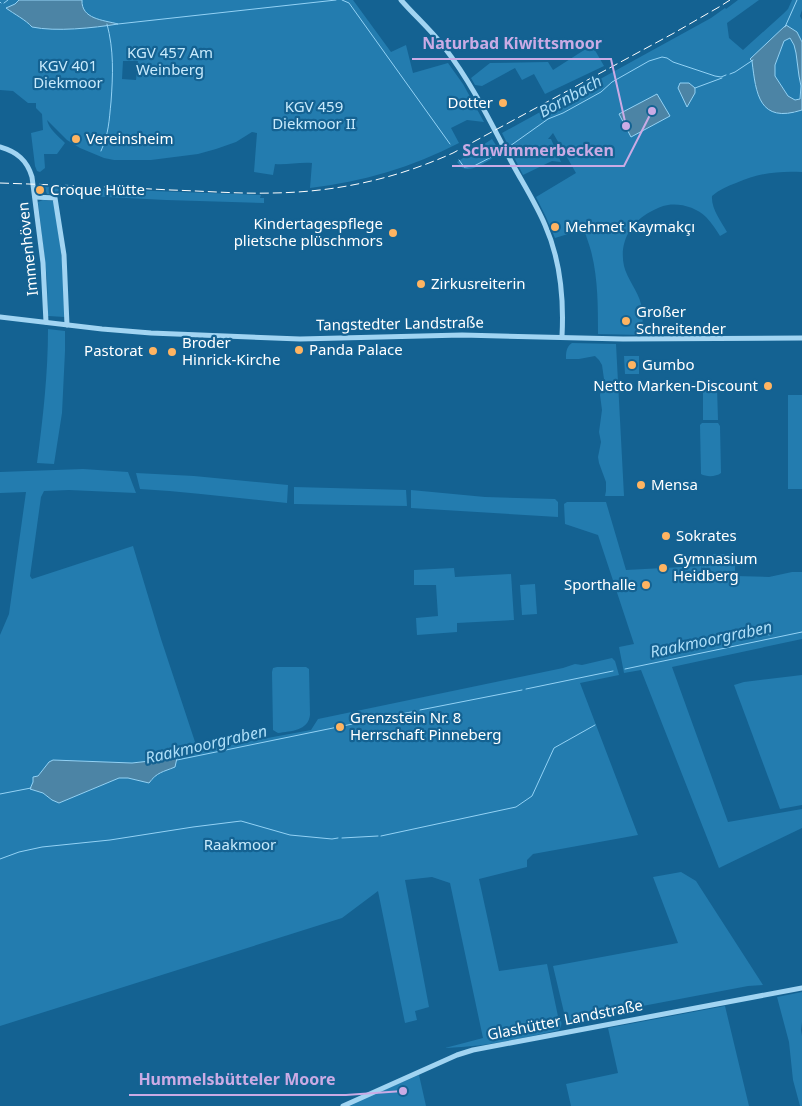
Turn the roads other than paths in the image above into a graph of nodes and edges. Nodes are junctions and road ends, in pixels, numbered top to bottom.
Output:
1 (400, 0) edge
2 (0, 147) edge
3 (35, 197) junction
4 (0, 316) edge
5 (46, 322) junction
6 (67, 324) junction
7 (562, 336) junction
8 (802, 338) edge
9 (802, 988) edge
10 (343, 1106) edge

1 - 7 street
2 - 3 street, Immenhöven
3 - 5 street, Immenhöven
3 - 6 street
4 - 5 street, Tangstedter Landstraße
5 - 6 street, Tangstedter Landstraße
6 - 7 street, Tangstedter Landstraße
7 - 8 street, Tangstedter Landstraße
9 - 10 street, Glashütter Landstraße

